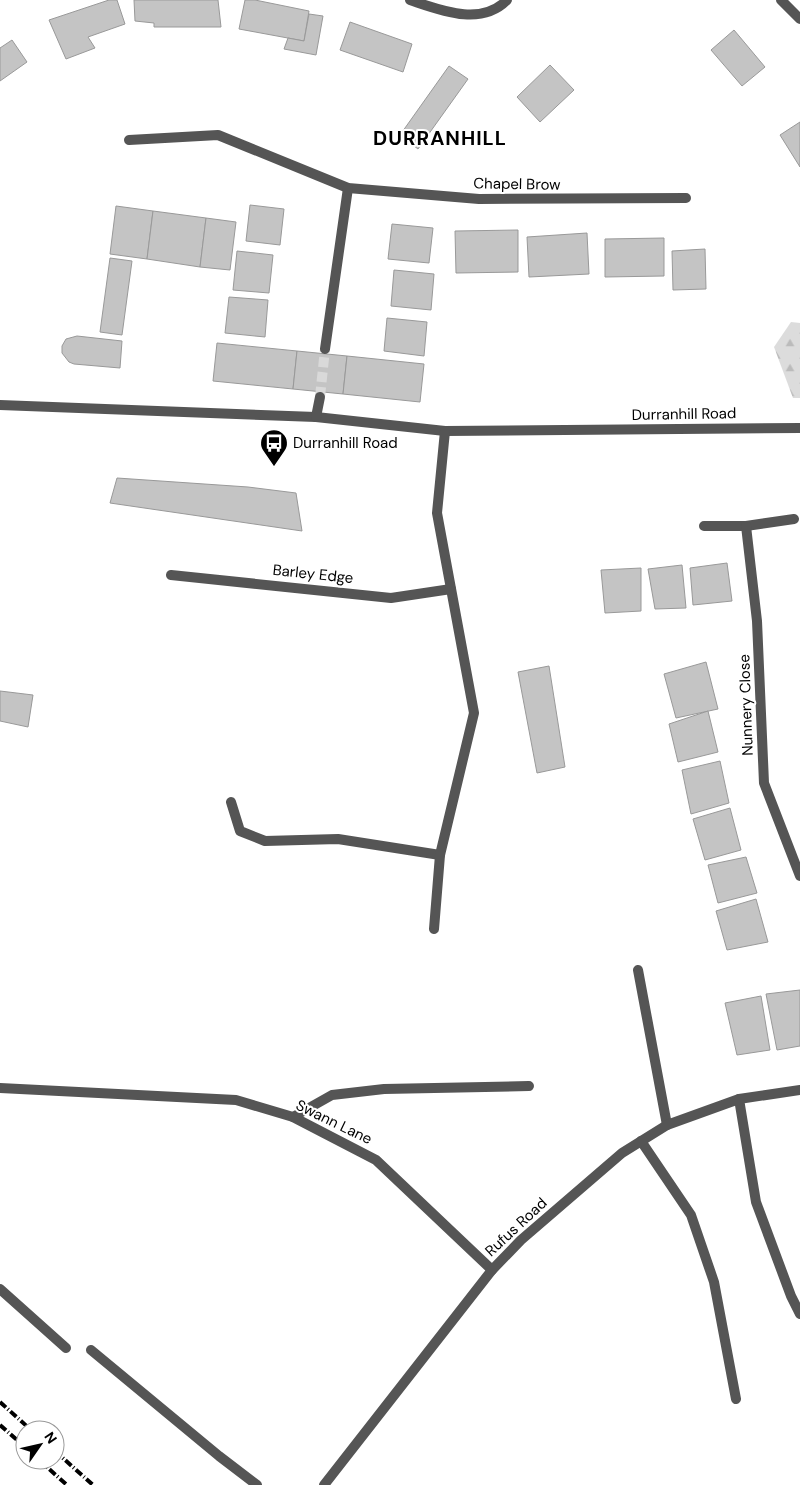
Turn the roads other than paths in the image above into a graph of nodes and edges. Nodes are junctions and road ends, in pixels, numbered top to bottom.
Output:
1 (410, 0) edge
2 (507, 0) edge
3 (781, 0) edge
4 (800, 19) edge
5 (129, 140) dead end
6 (348, 188) junction
7 (686, 198) dead end
8 (325, 349) tunnel mouth
9 (320, 397) tunnel mouth
10 (0, 405) edge
11 (316, 417) junction
12 (800, 428) edge
13 (445, 431) junction
14 (794, 519) dead end
15 (704, 526) dead end
16 (746, 526) junction
17 (171, 575) dead end
18 (451, 589) junction
19 (231, 802) dead end
20 (440, 855) junction
21 (800, 876) edge
22 (434, 929) dead end
23 (638, 970) dead end
24 (529, 1086) dead end
25 (0, 1088) edge
26 (800, 1090) edge
27 (738, 1099) junction
28 (293, 1117) junction
29 (667, 1125) junction
30 (641, 1141) junction
31 (492, 1270) junction
32 (0, 1289) edge
33 (800, 1314) edge
34 (66, 1348) dead end
35 (91, 1350) dead end
36 (736, 1399) dead end
37 (257, 1485) edge
38 (324, 1485) edge

1 - 2 street
3 - 4 street
5 - 6 street, Chapel Brow
6 - 7 street, Chapel Brow
6 - 8 street
9 - 11 street
10 - 11 street, Durranhill Road
11 - 13 street, Durranhill Road
12 - 13 street, Durranhill Road
13 - 18 street
14 - 16 street
15 - 16 street
16 - 21 street, Nunnery Close
17 - 18 street, Barley Edge
18 - 20 street
19 - 20 street
20 - 22 street
23 - 29 street
24 - 28 street
25 - 28 street, Swann Lane
26 - 27 street, Rufus Road
27 - 29 street, Rufus Road
27 - 33 street
28 - 31 street, Swann Lane
29 - 30 street, Rufus Road
30 - 31 street, Rufus Road
30 - 36 street
31 - 38 street, Rufus Road
32 - 34 street
35 - 37 street

